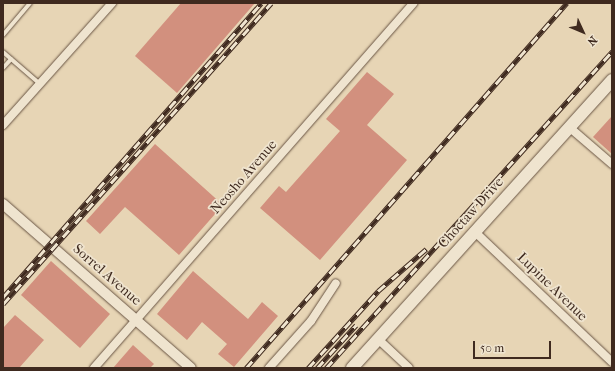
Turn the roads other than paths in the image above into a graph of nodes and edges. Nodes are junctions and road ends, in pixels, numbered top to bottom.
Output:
1 (30, 3) edge
2 (112, 3) edge
3 (413, 3) edge
4 (3, 35) edge
5 (3, 52) edge
6 (11, 59) junction
7 (3, 68) edge
8 (612, 80) edge
9 (40, 84) junction
10 (3, 125) edge
11 (569, 127) junction
12 (612, 164) edge
13 (3, 204) edge
14 (474, 231) junction
15 (336, 283) dead end
16 (137, 320) junction
17 (378, 340) junction
18 (612, 362) edge
19 (94, 368) edge
20 (192, 368) edge
21 (269, 368) edge
22 (352, 368) edge
23 (410, 368) edge

1 - 4 lane
2 - 9 street
3 - 16 street, Neosho Avenue
5 - 6 lane
6 - 7 lane
6 - 9 lane
8 - 11 main road, Choctaw Drive
9 - 10 street
11 - 12 street
11 - 14 main road, Choctaw Drive
13 - 16 street, Sorrel Avenue
14 - 17 main road, Choctaw Drive
14 - 18 street, Lupine Avenue
15 - 21 street
16 - 19 street, Neosho Avenue
16 - 20 street, Sorrel Avenue
17 - 22 main road, Choctaw Drive
17 - 23 street

